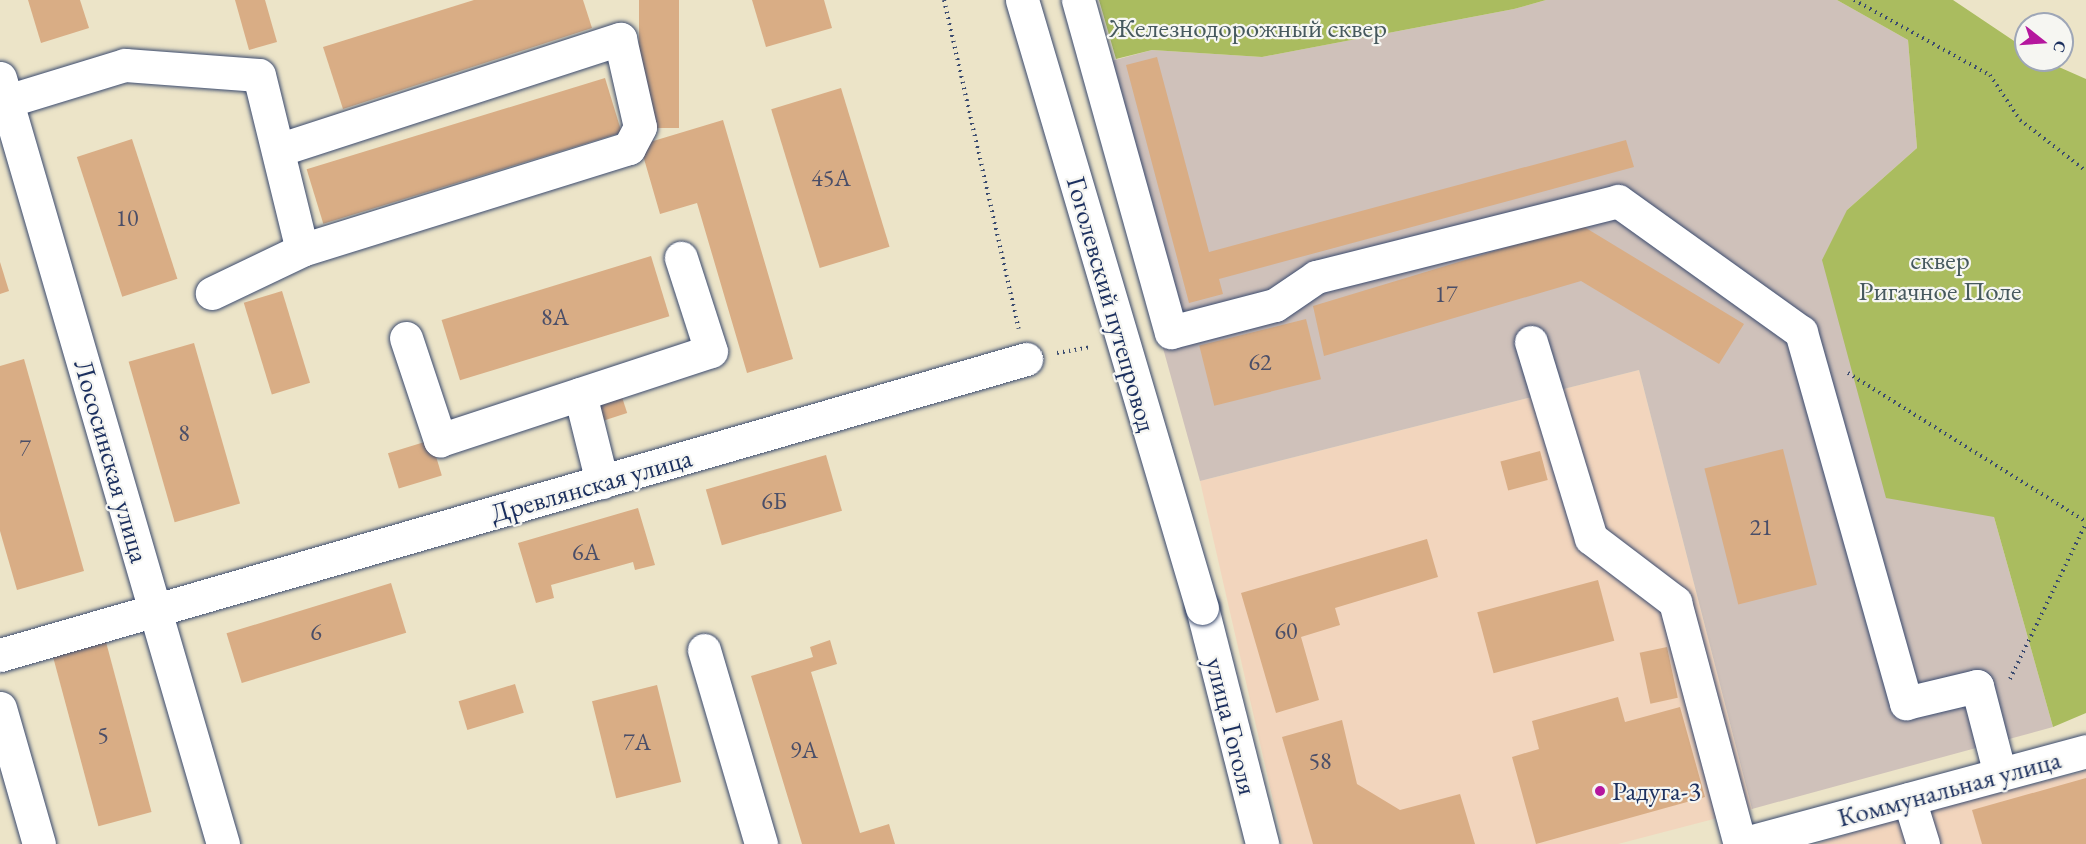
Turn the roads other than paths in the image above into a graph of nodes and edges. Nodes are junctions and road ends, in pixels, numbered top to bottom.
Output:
1 (1022, 0) edge
2 (1078, 0) edge
3 (3, 89) edge
4 (9, 143) edge
5 (278, 150) junction
6 (302, 250) junction
7 (681, 258) dead end
8 (213, 293) dead end
9 (406, 338) dead end
10 (1531, 342) dead end
11 (1026, 359) road end
12 (580, 394) junction
13 (602, 482) junction
14 (1202, 608) joint
15 (155, 610) junction
16 (704, 650) dead end
17 (0, 655) edge
18 (0, 708) edge
19 (2086, 751) edge
20 (2000, 774) junction
21 (1909, 799) junction
22 (39, 844) edge
23 (223, 844) edge
24 (760, 844) edge
25 (1262, 844) edge
26 (1741, 844) edge
27 (1923, 844) edge

1 - 14 street, Гоголевский путепровод, bridge
2 - 20 street
3 - 4 street, Лососинская улица
3 - 5 street
4 - 15 street, Лососинская улица
5 - 6 street
5 - 6 street
6 - 8 street
7 - 12 street
9 - 12 street
10 - 26 street
11 - 13 street, Древлянская улица
12 - 13 street
13 - 15 street, Древлянская улица
14 - 25 street, улица Гоголя
15 - 17 street, Древлянская улица
15 - 23 street, Лососинская улица
16 - 24 street
18 - 22 street
19 - 20 street, Коммунальная улица
20 - 21 street, Коммунальная улица
21 - 26 street, Коммунальная улица
21 - 27 street

